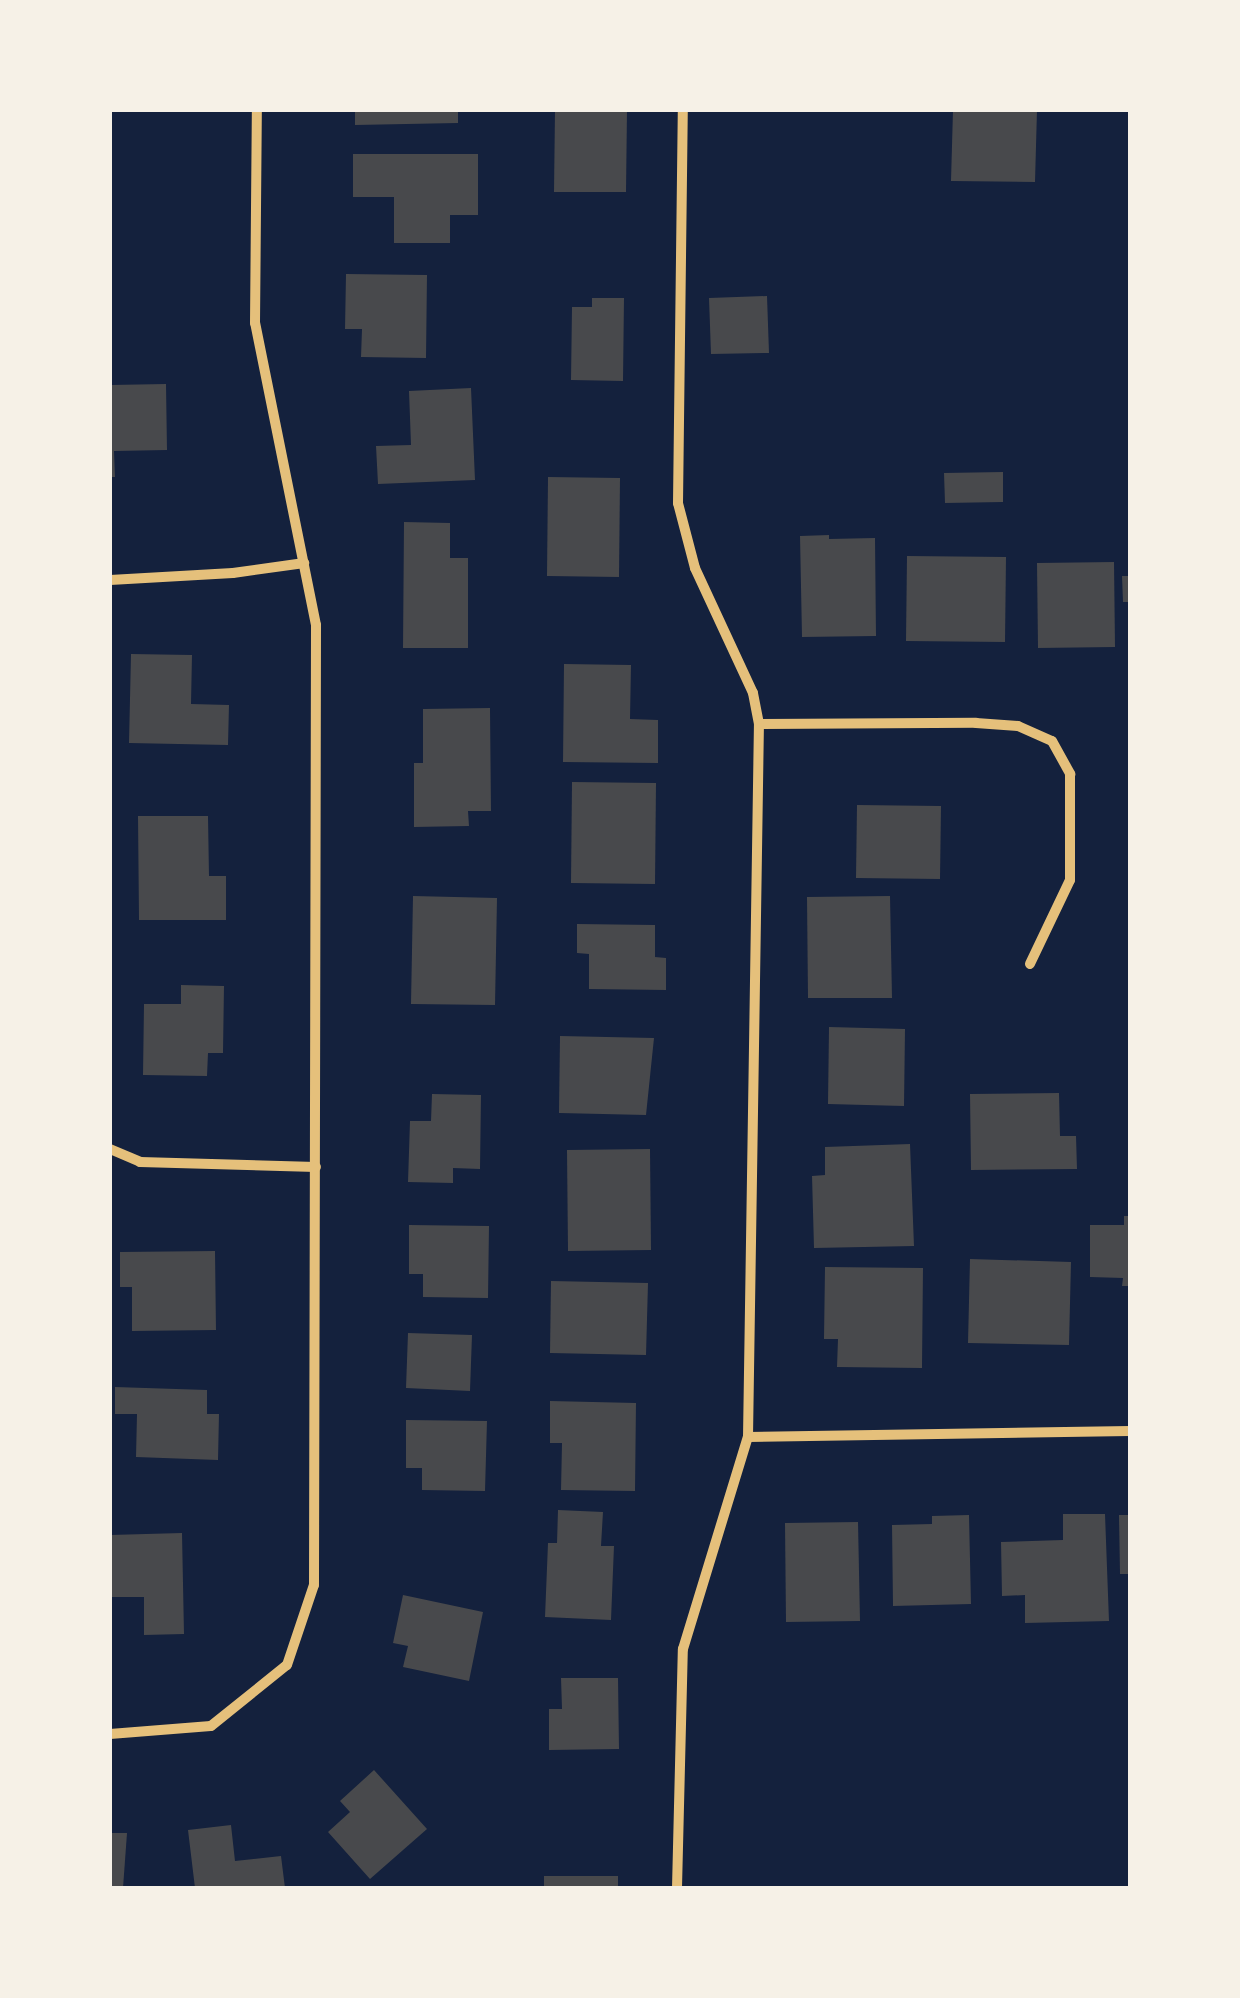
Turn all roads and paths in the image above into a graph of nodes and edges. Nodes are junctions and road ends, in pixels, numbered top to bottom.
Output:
1 (257, 110) edge
2 (684, 110) edge
3 (304, 563) junction
4 (110, 580) edge
5 (759, 724) junction
6 (1030, 964) dead end
7 (110, 1149) edge
8 (316, 1168) junction
9 (1130, 1431) edge
10 (748, 1438) junction
11 (110, 1734) edge
12 (677, 1888) edge

1 - 3 street
2 - 5 street
3 - 4 street
3 - 8 street
5 - 6 street
5 - 10 street
7 - 8 street
8 - 11 street
9 - 10 street
10 - 12 street

